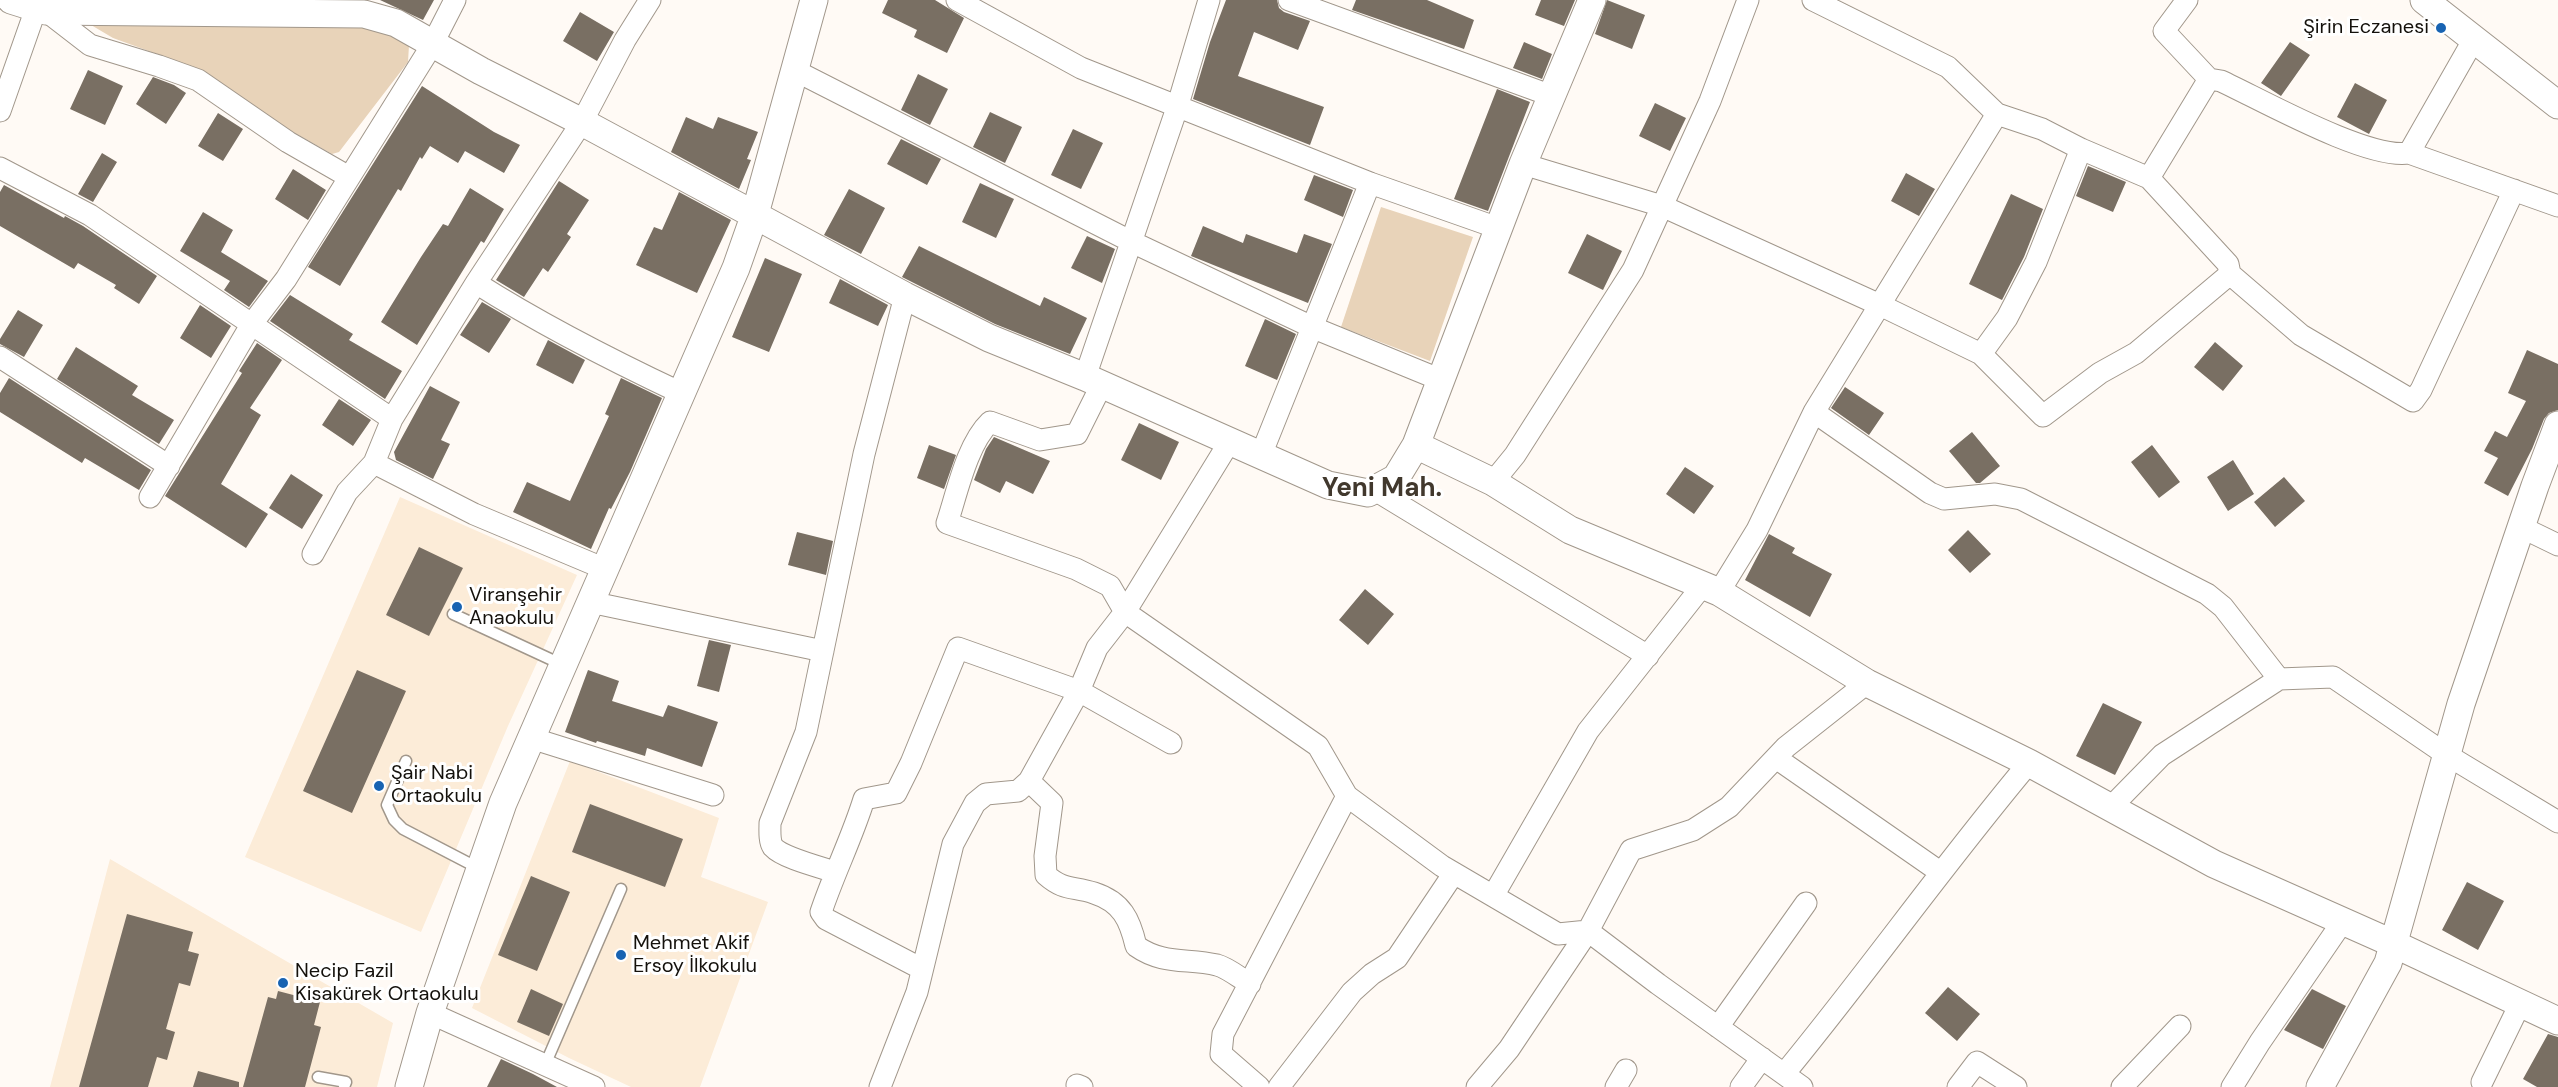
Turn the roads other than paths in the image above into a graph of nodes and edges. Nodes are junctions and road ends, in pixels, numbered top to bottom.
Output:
1 (455, 0) edge
2 (650, 0) edge
3 (814, 0) edge
4 (957, 0) edge
5 (1209, 0) edge
6 (1289, 0) edge
7 (1592, 0) edge
8 (1748, 0) edge
9 (1813, 0) edge
10 (2187, 0) edge
11 (2438, 4) edge
12 (33, 5) edge
13 (207, 6) edge
14 (365, 7) edge
15 (2474, 39) junction
16 (432, 45) junction
17 (794, 70) junction
18 (2209, 79) junction
19 (1552, 96) junction
20 (2558, 105) edge
21 (1177, 108) junction
22 (0, 111) edge
23 (1997, 114) junction
24 (582, 122) junction
25 (2081, 149) junction
26 (2409, 153) junction
27 (1523, 164) junction
28 (0, 168) edge
29 (349, 177) junction
30 (2149, 178) junction
31 (1370, 183) junction
32 (2514, 190) junction
33 (1662, 206) junction
34 (2558, 206) edge
35 (755, 214) junction
36 (1498, 228) junction
37 (1132, 242) junction
38 (2230, 274) junction
39 (476, 283) junction
40 (905, 296) junction
41 (1880, 305) junction
42 (251, 326) junction
43 (1314, 328) junction
44 (1981, 354) junction
45 (0, 357) edge
46 (1094, 380) junction
47 (1441, 380) junction
48 (681, 393) junction
49 (1814, 412) junction
50 (392, 418) junction
51 (2558, 425) edge
52 (1230, 441) junction
53 (1416, 445) junction
54 (1261, 455) junction
55 (374, 463) junction
56 (169, 466) junction
57 (1493, 482) junction
58 (1375, 490) junction
59 (150, 497) dead end
60 (2521, 527) junction
61 (2558, 545) edge
62 (313, 554) dead end
63 (604, 569) junction
64 (1711, 589) junction
65 (590, 602) junction
66 (1125, 612) junction
67 (453, 614) dead end
68 (823, 651) junction
69 (1648, 656) junction
70 (563, 665) junction
71 (2279, 679) junction
72 (1867, 683) junction
73 (1079, 691) junction
74 (531, 738) junction
75 (1171, 743) dead end
76 (2447, 755) junction
77 (1776, 758) junction
78 (406, 761) dead end
79 (2029, 763) junction
80 (1029, 781) junction
81 (713, 795) dead end
82 (1347, 796) junction
83 (2111, 807) junction
84 (2558, 822) edge
85 (480, 870) junction
86 (835, 872) junction
87 (1940, 872) junction
88 (1454, 873) junction
89 (621, 890) dead end
90 (1493, 896) junction
91 (1806, 903) dead end
92 (2343, 921) junction
93 (1588, 931) junction
94 (2394, 944) junction
95 (922, 969) junction
96 (1250, 984) junction
97 (2521, 1002) junction
98 (430, 1012) junction
99 (2558, 1021) edge
100 (2180, 1026) dead end
101 (1718, 1027) junction
102 (1762, 1058) junction
103 (545, 1065) junction
104 (1784, 1074) junction
105 (318, 1077) dead end
106 (2482, 1082) dead end
107 (344, 1087) edge
108 (409, 1087) edge
109 (594, 1087) edge
110 (880, 1087) edge
111 (1259, 1087) edge
112 (1279, 1087) edge
113 (1477, 1087) edge
114 (1741, 1087) edge
115 (1802, 1087) edge
116 (1958, 1087) edge
117 (2016, 1087) edge
118 (2122, 1087) edge
119 (2232, 1087) edge
120 (2320, 1087) edge

1 - 16 street
2 - 24 street
3 - 17 street
4 - 21 street
5 - 21 street
6 - 19 street
7 - 19 street
8 - 33 street
9 - 23 street
10 - 18 street
11 - 15 street
12 - 13 street
12 - 22 street
12 - 29 street
13 - 14 street
14 - 16 street
15 - 20 street
15 - 26 street
16 - 24 street
16 - 29 street
17 - 35 street
17 - 37 street
18 - 26 street
18 - 30 street
19 - 27 street
21 - 31 street
21 - 37 street
23 - 25 street
23 - 41 street
24 - 35 street
24 - 39 street
25 - 30 street
25 - 44 street
26 - 32 street
27 - 33 street
27 - 36 street
28 - 42 street
29 - 42 street
30 - 38 street
31 - 36 street
31 - 43 street
32 - 34 street
32 - 38 street
33 - 41 street
33 - 57 street
35 - 40 street
35 - 48 street
36 - 47 street
37 - 43 street
37 - 46 street
38 - 44 street
39 - 48 street
39 - 50 street
40 - 46 street
40 - 68 street
41 - 44 street
41 - 49 street
42 - 50 street
42 - 56 street
43 - 47 street
43 - 54 street
45 - 56 street
46 - 52 street
46 - 66 street
47 - 53 street
48 - 63 street
49 - 64 street
49 - 71 street
50 - 55 street
51 - 60 street
52 - 54 street
52 - 66 street
53 - 57 street
53 - 58 street
54 - 58 street
55 - 62 street
55 - 63 street
56 - 59 street
57 - 64 street
58 - 69 street
60 - 61 street
60 - 76 street
63 - 65 street
64 - 69 street
64 - 72 street
65 - 68 street
65 - 70 street
66 - 73 street
66 - 82 street
67 - 70 lane
68 - 86 street
69 - 90 street
70 - 74 street
71 - 76 street
71 - 83 street
72 - 77 street
72 - 79 street
73 - 75 street
73 - 80 street
73 - 86 street
74 - 81 street
74 - 85 street
76 - 84 street
76 - 94 street
77 - 87 street
77 - 93 street
78 - 85 lane
79 - 83 street
79 - 87 street
80 - 95 street
80 - 96 street
82 - 88 street
82 - 96 street
83 - 92 street
85 - 98 street
86 - 95 street
87 - 104 street
88 - 90 street
88 - 112 street
89 - 103 lane
90 - 93 street
91 - 101 street
92 - 94 street
92 - 119 street
93 - 101 street
93 - 113 street
94 - 97 street
94 - 120 street
95 - 110 street
96 - 111 street
97 - 99 street
97 - 106 street
98 - 103 street
98 - 108 street
100 - 118 street
101 - 102 street
102 - 104 street
102 - 114 street
103 - 109 street
104 - 115 street
105 - 107 lane
116 - 117 street

